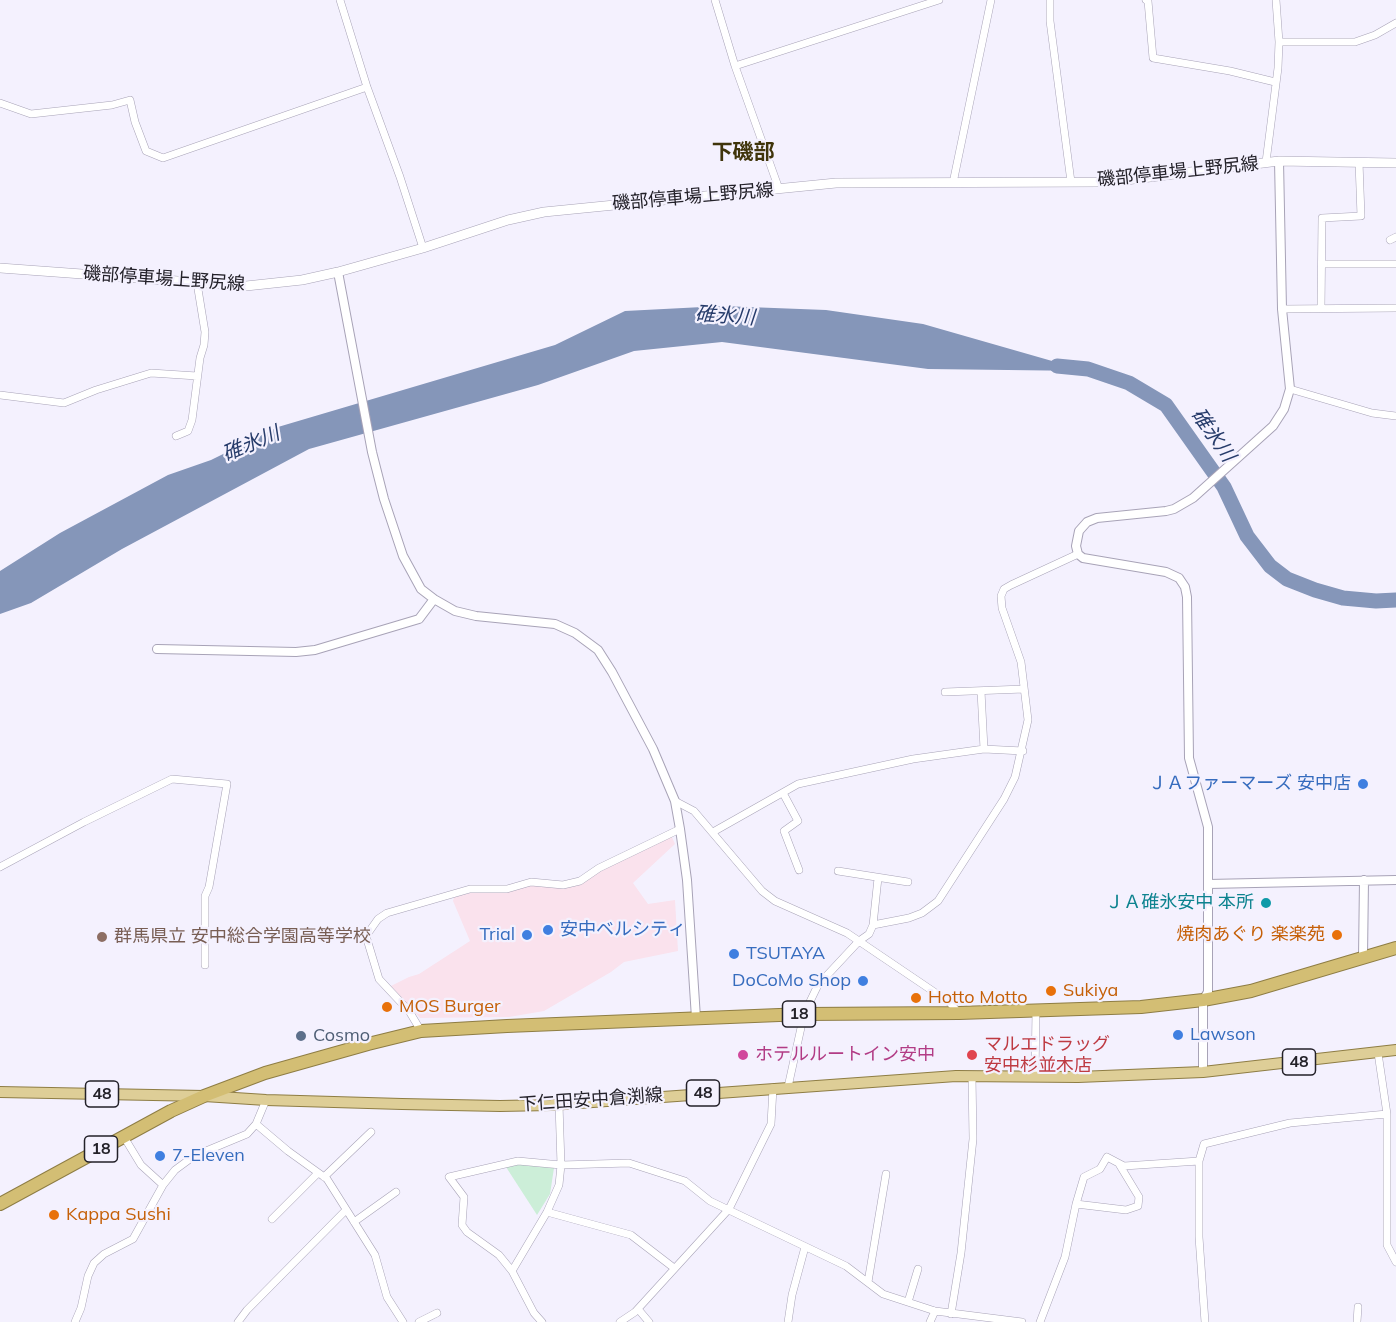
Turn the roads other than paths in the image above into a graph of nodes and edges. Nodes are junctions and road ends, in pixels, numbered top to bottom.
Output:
1 (340, 0) edge
2 (715, 0) edge
3 (939, 0) edge
4 (991, 0) edge
5 (1050, 0) edge
6 (1146, 0) edge
7 (1276, 0) edge
8 (1396, 23) edge
9 (1279, 42) junction
10 (735, 66) junction
11 (1275, 82) junction
12 (367, 87) junction
13 (0, 103) edge
14 (1279, 161) junction
15 (1266, 162) junction
16 (1359, 162) junction
17 (1396, 163) edge
18 (1071, 182) junction
19 (953, 183) junction
20 (779, 189) junction
21 (423, 248) junction
22 (1322, 264) junction
23 (1396, 264) edge
24 (0, 268) edge
25 (338, 272) junction
26 (197, 283) junction
27 (1396, 308) edge
28 (1282, 309) junction
29 (1322, 309) junction
30 (197, 376) junction
31 (1290, 388) junction
32 (0, 395) edge
33 (1396, 416) edge
34 (176, 436) dead end
35 (1078, 554) junction
36 (434, 599) junction
37 (157, 649) dead end
38 (1024, 690) junction
39 (981, 691) junction
40 (945, 692) dead end
41 (984, 749) junction
42 (1023, 750) junction
43 (783, 793) junction
44 (675, 801) junction
45 (681, 829) junction
46 (713, 832) junction
47 (0, 867) edge
48 (799, 870) dead end
49 (838, 871) dead end
50 (878, 878) junction
51 (1364, 880) junction
52 (1396, 880) edge
53 (908, 882) dead end
54 (1208, 884) junction
55 (873, 925) junction
56 (859, 941) junction
57 (1396, 948) edge
58 (1363, 957) junction
59 (205, 965) dead end
60 (1203, 1000) junction
61 (1036, 1010) junction
62 (959, 1012) junction
63 (804, 1014) junction
64 (696, 1018) junction
65 (421, 1031) junction
66 (1396, 1050) edge
67 (1378, 1053) junction
68 (1203, 1072) junction
69 (972, 1076) junction
70 (1035, 1077) junction
71 (788, 1087) junction
72 (772, 1088) junction
73 (0, 1092) edge
74 (204, 1096) junction
75 (266, 1100) junction
76 (559, 1104) junction
77 (1387, 1114) junction
78 (256, 1124) junction
79 (371, 1132) dead end
80 (124, 1137) junction
81 (1199, 1161) junction
82 (1119, 1164) junction
83 (561, 1165) junction
84 (886, 1174) dead end
85 (321, 1175) junction
86 (163, 1185) junction
87 (396, 1192) dead end
88 (1388, 1200) junction
89 (1396, 1200) edge
90 (0, 1204) edge
91 (1076, 1204) junction
92 (729, 1209) junction
93 (346, 1210) junction
94 (547, 1212) junction
95 (272, 1219) dead end
96 (354, 1222) junction
97 (805, 1247) junction
98 (1396, 1262) edge
99 (674, 1268) junction
100 (918, 1269) dead end
101 (512, 1270) junction
102 (868, 1282) junction
103 (908, 1302) junction
104 (1358, 1307) dead end
105 (638, 1309) junction
106 (935, 1311) junction
107 (437, 1313) dead end
108 (951, 1314) junction
109 (75, 1322) edge
110 (238, 1322) edge
111 (403, 1322) edge
112 (419, 1322) edge
113 (542, 1322) edge
114 (620, 1322) edge
115 (650, 1322) edge
116 (788, 1322) edge
117 (930, 1322) edge
118 (1022, 1322) edge
119 (1040, 1322) edge
120 (1205, 1322) edge
121 (1358, 1322) edge

1 - 12 street
2 - 10 street
3 - 10 street
4 - 19 street
5 - 18 street
6 - 11 street
7 - 9 street
8 - 9 street
9 - 11 street
10 - 20 street
11 - 15 street
12 - 13 street
12 - 21 street
14 - 15 main road, 磯部停車場上野尻線
14 - 16 main road, 磯部停車場上野尻線
14 - 28 street
15 - 18 main road, 磯部停車場上野尻線
16 - 17 main road, 磯部停車場上野尻線
16 - 22 street
18 - 19 main road, 磯部停車場上野尻線
19 - 20 main road, 磯部停車場上野尻線
20 - 21 main road, 磯部停車場上野尻線
21 - 25 main road, 磯部停車場上野尻線
22 - 23 street
22 - 29 street
24 - 26 main road, 磯部停車場上野尻線
25 - 26 main road, 磯部停車場上野尻線
25 - 36 street
26 - 30 street
27 - 29 street
28 - 29 street
28 - 31 street
30 - 32 street
30 - 34 street
31 - 33 street
31 - 35 street
35 - 38 street
35 - 54 street
36 - 37 street
36 - 44 street
38 - 39 street
38 - 42 street
39 - 40 street
39 - 41 street
41 - 42 street
41 - 43 street
42 - 55 street
43 - 46 street
43 - 48 street
44 - 45 street
44 - 46 street
45 - 64 street
45 - 65 street
46 - 56 street
47 - 59 street
49 - 50 street
50 - 53 street
50 - 55 street
51 - 52 street
51 - 54 street
51 - 58 street
54 - 60 street
55 - 56 street
56 - 62 street
56 - 63 street
57 - 58 highway, 18
58 - 60 highway, 18
60 - 61 highway, 18
60 - 68 street
61 - 62 highway, 18
61 - 70 street
62 - 63 highway, 18
63 - 64 highway, 18
63 - 71 street
64 - 65 highway, 18
65 - 74 highway, 18
66 - 67 main road, 下仁田安中倉渕線 / 48
67 - 68 main road, 下仁田安中倉渕線 / 48
67 - 77 street
68 - 70 main road, 下仁田安中倉渕線 / 48
69 - 70 main road, 下仁田安中倉渕線 / 48
69 - 71 main road, 下仁田安中倉渕線 / 48
69 - 108 street
71 - 72 main road, 下仁田安中倉渕線 / 48
72 - 76 main road, 下仁田安中倉渕線 / 48
72 - 92 street
73 - 74 main road, 下仁田安中倉渕線 / 48
74 - 75 main road, 下仁田安中倉渕線 / 48
74 - 80 highway, 18
75 - 76 main road, 下仁田安中倉渕線 / 48
75 - 78 street
76 - 83 street
77 - 81 street
77 - 88 street
78 - 85 street
78 - 86 street
79 - 85 street
80 - 86 street
80 - 90 highway, 18
81 - 82 street
81 - 120 street
82 - 91 street
82 - 91 street
83 - 92 street
83 - 94 street
83 - 101 street
84 - 102 street
85 - 93 street
85 - 95 street
86 - 109 street
87 - 96 street
88 - 89 street
88 - 98 street
91 - 119 street
92 - 97 street
92 - 99 street
93 - 96 street
93 - 110 street
94 - 99 street
94 - 101 street
96 - 111 street
97 - 102 street
97 - 116 street
99 - 105 street
100 - 103 street
101 - 113 street
102 - 103 street
103 - 106 street
104 - 121 street
105 - 114 street
105 - 115 street
106 - 108 street
106 - 117 street
107 - 112 street
108 - 118 street

